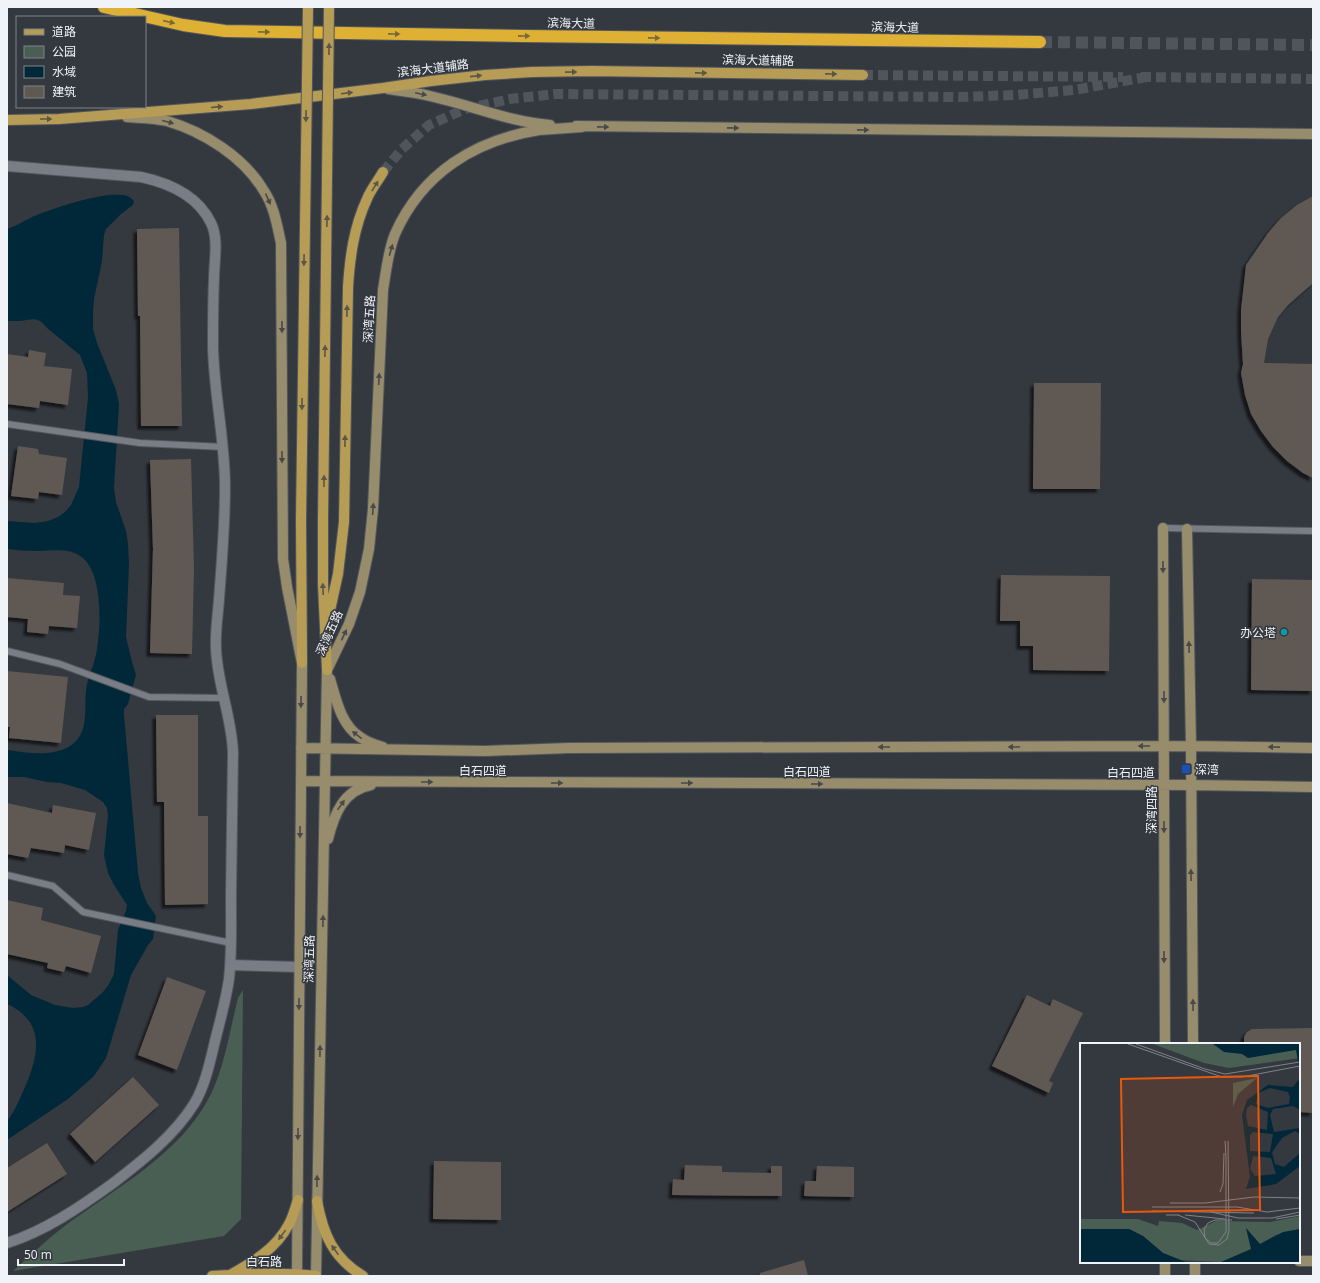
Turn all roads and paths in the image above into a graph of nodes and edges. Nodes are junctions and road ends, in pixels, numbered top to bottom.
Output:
1 (104, 7) edge
2 (308, 7) edge
3 (329, 7) edge
4 (144, 16) edge
5 (146, 17) edge
6 (1040, 42) tunnel mouth
7 (863, 75) tunnel mouth
8 (382, 88) junction
9 (116, 116) junction
10 (7, 120) edge
11 (582, 127) junction
12 (1313, 134) edge
13 (7, 166) edge
14 (383, 172) tunnel mouth
15 (7, 424) edge
16 (224, 447) junction
17 (1163, 528) joint
18 (1187, 529) junction
19 (1313, 531) edge
20 (325, 633) junction
21 (7, 651) edge
22 (302, 663) junction
23 (327, 670) junction
24 (224, 698) junction
25 (1164, 746) junction
26 (1190, 746) junction
27 (301, 748) junction
28 (1313, 748) edge
29 (326, 749) junction
30 (392, 750) junction
31 (300, 781) junction
32 (325, 782) junction
33 (388, 782) junction
34 (1164, 785) junction
35 (1190, 785) junction
36 (1313, 787) edge
37 (324, 855) junction
38 (7, 875) edge
39 (231, 944) junction
40 (230, 966) junction
41 (300, 967) junction
42 (1164, 1043) edge
43 (1193, 1043) edge
44 (298, 1200) junction
45 (317, 1201) junction
46 (7, 1243) edge
47 (1300, 1261) edge
48 (1313, 1261) edge
49 (1165, 1263) edge
50 (1195, 1263) edge
51 (230, 1275) junction
52 (297, 1275) edge
53 (212, 1276) edge
54 (316, 1276) edge
55 (363, 1276) edge
56 (1165, 1276) edge
57 (1195, 1276) edge

1 -> 4 highway, 滨海大道
2 -> 22 main road, bridge
20 -> 3 main road, bridge
5 -> 6 highway, 滨海大道
8 -> 7 main road, 滨海大道辅路
9 -> 8 main road, 滨海大道辅路
8 -> 11 street
10 -> 9 main road, 滨海大道辅路
9 -> 22 street, 深湾五路
11 -> 12 street
23 -> 11 street, 深湾五路
13 - 16 street
20 -> 14 main road
15 - 16 lane
16 - 24 street
17 - 18 lane
17 -> 25 street, 深湾四路
18 - 19 lane
26 -> 18 street
20 - 23 main road
21 - 24 lane
22 -> 27 street, 深湾五路
23 - 29 street, 深湾五路
30 -> 23 street
24 - 39 street
25 - 26 street, 白石四道
25 -> 30 street, 白石四道
25 - 34 street, 深湾四路
28 -> 26 street, 白石四道
26 - 35 street
27 - 29 street, 白石四道
27 - 31 street, 深湾五路
29 - 30 street, 白石四道
29 - 32 street, 深湾五路
31 - 32 street, 白石四道
31 -> 41 street, 深湾五路
32 - 33 street, 白石四道
32 - 37 street, 深湾五路
33 -> 34 street, 白石四道
37 -> 33 street
34 - 35 street, 白石四道
34 -> 42 street, 深湾四路
35 - 36 street, 白石四道
43 -> 35 street
45 -> 37 street, 深湾五路
38 - 39 lane
39 - 40 street
40 - 41 street
40 - 46 street
41 -> 44 street, 深湾五路
44 -> 51 main road
44 - 52 street, 深湾五路
45 - 54 street, 深湾五路
55 -> 45 main road
47 - 48 street
49 - 56 street
50 - 57 street
51 - 52 main road, 白石路
51 - 53 main road, 白石路
52 - 54 main road, 白石路

